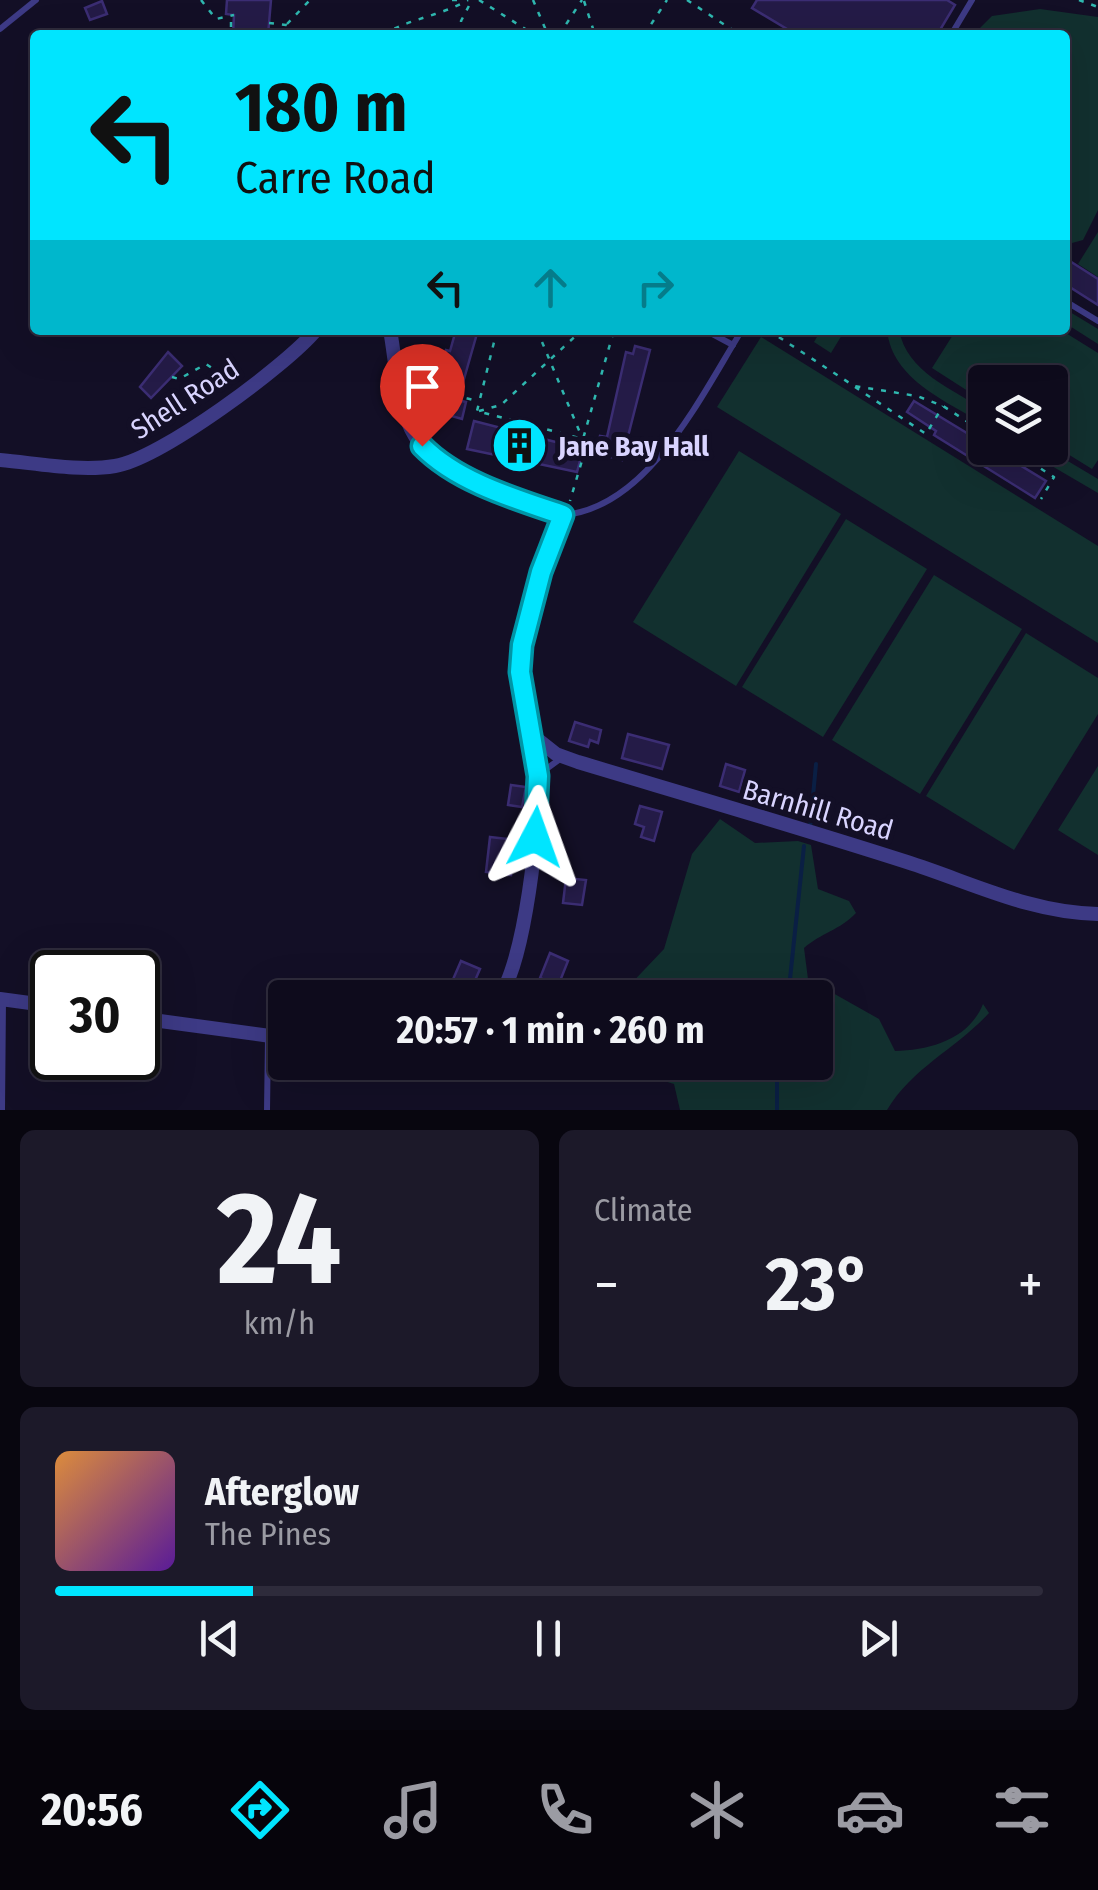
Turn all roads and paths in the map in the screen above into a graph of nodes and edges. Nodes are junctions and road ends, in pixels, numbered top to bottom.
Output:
1 (36, 0) edge
2 (201, 0) edge
3 (310, 0) edge
4 (470, 0) edge
5 (479, 0) edge
6 (533, 0) edge
7 (583, 0) edge
8 (667, 0) edge
9 (687, 0) edge
10 (972, 0) edge
11 (1080, 0) edge
12 (1098, 7) edge
13 (269, 23) dead end
14 (518, 24) junction
15 (779, 24) dead end
16 (286, 25) junction
17 (0, 29) edge
18 (231, 30) edge
19 (294, 30) edge
20 (393, 30) edge
21 (461, 30) edge
22 (514, 30) edge
23 (527, 30) edge
24 (546, 30) edge
25 (562, 30) edge
26 (593, 30) edge
27 (647, 30) edge
28 (732, 30) edge
29 (775, 30) edge
30 (953, 30) edge
31 (1070, 304) edge
32 (1098, 321) edge
33 (308, 335) edge
34 (391, 335) edge
35 (496, 335) edge
36 (540, 335) edge
37 (577, 335) edge
38 (613, 335) edge
39 (714, 335) edge
40 (739, 335) edge
41 (776, 335) edge
42 (733, 345) junction
43 (550, 360) junction
44 (172, 376) dead end
45 (398, 381) junction
46 (854, 386) junction
47 (440, 391) dead end
48 (239, 392) junction
49 (454, 395) dead end
50 (479, 402) junction
51 (943, 406) junction
52 (477, 411) junction
53 (968, 422) edge
54 (584, 438) junction
55 (1, 461) edge
56 (1034, 465) edge
57 (1041, 499) dead end
58 (563, 515) junction
59 (531, 735) junction
60 (565, 758) junction
61 (538, 776) junction
62 (1098, 914) edge
63 (509, 980) edge
64 (2, 999) edge
65 (30, 1003) edge
66 (160, 1021) edge
67 (268, 1036) joint
68 (2, 1110) edge
69 (267, 1110) edge

1 - 17 lane
2 - 18 path
3 - 16 path
4 - 20 path
4 - 21 path
5 - 14 path
6 - 24 path
7 - 25 path
7 - 26 path
8 - 27 path
9 - 28 path
10 - 30 lane
11 - 12 path
13 - 16 path
14 - 22 path
14 - 23 path
15 - 29 path
16 - 19 path
31 - 32 lane
33 - 48 street, Shell Road
34 - 45 street
35 - 50 path
36 - 43 path
37 - 43 path
38 - 54 path
39 - 42 lane
40 - 42 lane
41 - 46 path
42 - 58 lane
43 - 52 path
43 - 54 path
44 - 48 path
45 - 47 path
45 - 58 street
46 - 51 path
46 - 51 path
48 - 55 street, Shell Road
49 - 50 path
50 - 52 path
51 - 53 path
52 - 54 path
54 - 58 path
56 - 57 path
58 - 59 street
59 - 60 street, Barnhill Road
59 - 61 street
60 - 61 lane
60 - 62 street, Barnhill Road
61 - 63 street
64 - 65 street
64 - 68 lane
66 - 67 street
67 - 69 lane

